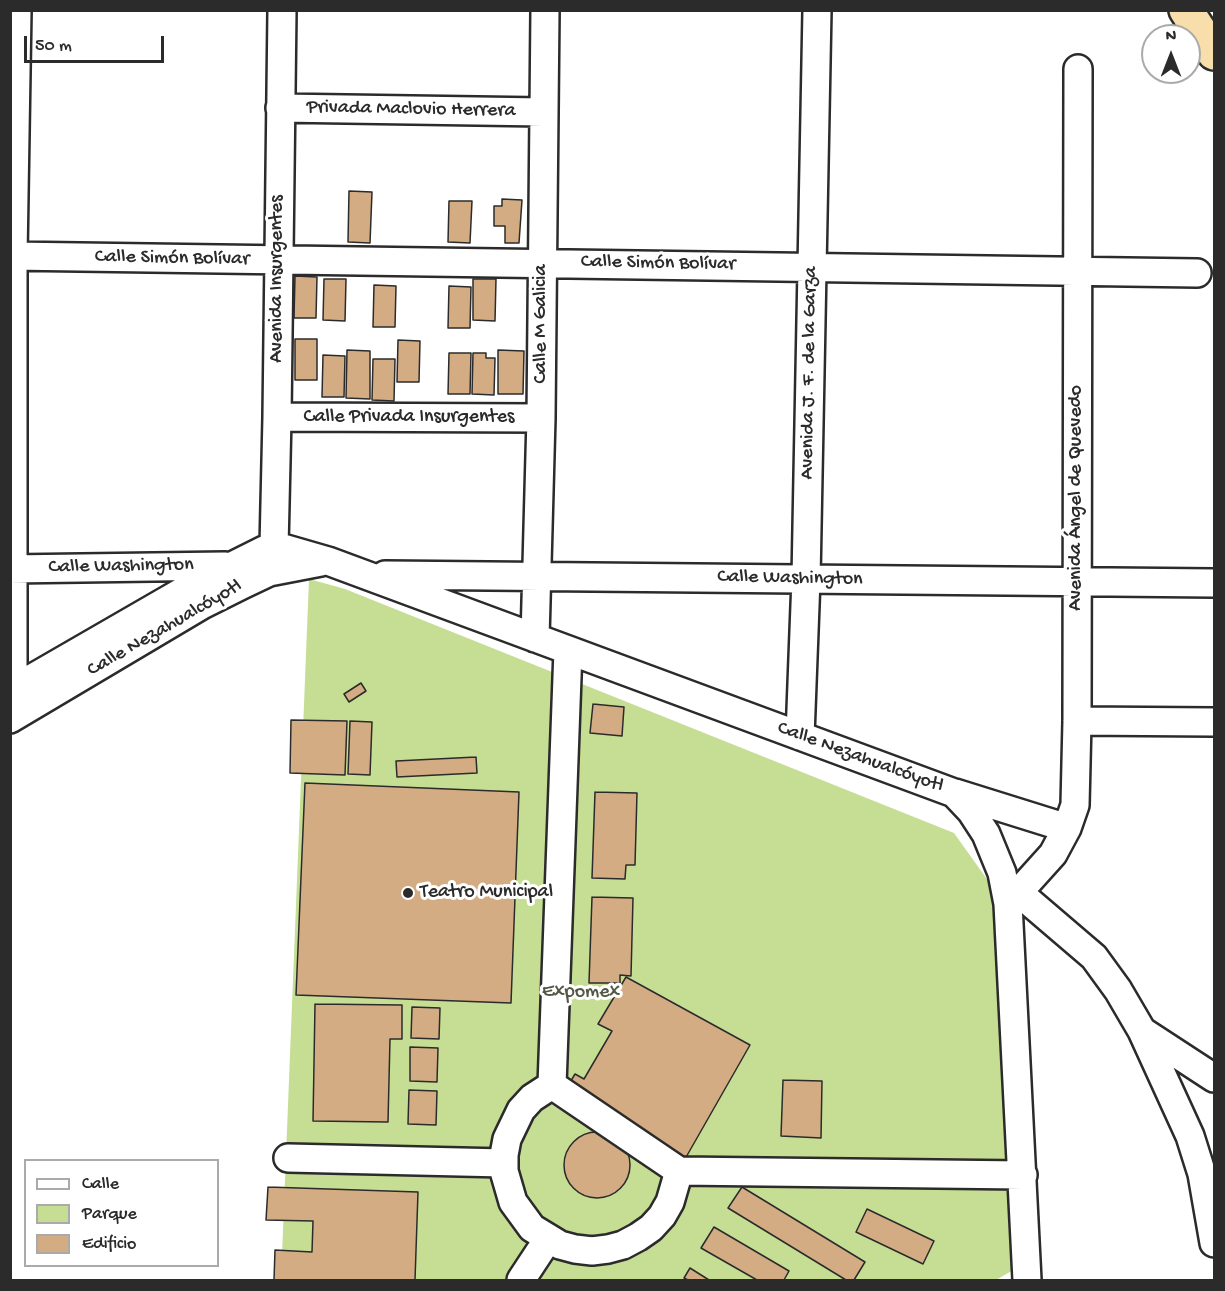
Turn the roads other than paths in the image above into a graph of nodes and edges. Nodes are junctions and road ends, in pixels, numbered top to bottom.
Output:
1 (17, 10) edge
2 (282, 10) edge
3 (545, 10) edge
4 (817, 10) edge
5 (1186, 10) edge
6 (1195, 10) edge
7 (1215, 44) edge
8 (1215, 53) edge
9 (1078, 69) dead end
10 (280, 108) junction
11 (543, 112) junction
12 (12, 256) edge
13 (279, 261) junction
14 (542, 262) junction
15 (812, 267) junction
16 (1078, 272) junction
17 (1197, 273) dead end
18 (278, 417) junction
19 (541, 418) junction
20 (274, 547) junction
21 (328, 561) junction
22 (11, 569) edge
23 (237, 575) junction
24 (366, 575) junction
25 (537, 576) junction
26 (807, 579) junction
27 (1077, 582) junction
28 (1215, 583) edge
29 (535, 638) junction
30 (568, 650) junction
31 (12, 704) edge
32 (1077, 722) junction
33 (1215, 722) edge
34 (800, 736) junction
35 (954, 793) junction
36 (1067, 828) junction
37 (1013, 898) junction
38 (1142, 1031) junction
39 (1215, 1078) edge
40 (552, 1085) junction
41 (288, 1158) dead end
42 (504, 1163) junction
43 (679, 1171) junction
44 (1023, 1175) junction
45 (548, 1239) junction
46 (1215, 1243) edge
47 (1025, 1279) edge
48 (521, 1281) edge

1 - 12 street
2 - 10 street, Avenida Insurgentes
3 - 11 street, Calle M Galicia
4 - 15 street, Avenida J. F. de la Garza
5 - 8 highway
6 - 7 highway
9 - 16 street, Avenida Ángel de Quevedo
10 - 11 street, Privada Maclovio Herrera
10 - 13 street, Avenida Insurgentes
11 - 14 street, Calle M Galicia
12 - 13 street, Calle Simón Bolívar
12 - 22 street
13 - 14 street, Calle Simón Bolívar
13 - 18 street, Avenida Insurgentes
14 - 15 street, Calle Simón Bolívar
14 - 19 street, Calle M Galicia
15 - 16 street, Calle Simón Bolívar
15 - 26 street, Avenida J. F. de la Garza
16 - 17 street, Calle Simón Bolívar
16 - 27 street, Avenida Ángel de Quevedo
18 - 19 street, Calle Privada Insurgentes
18 - 20 street, Avenida Insurgentes
19 - 25 street, Calle M Galicia
20 - 21 street, Calle Nezahualcóyotl
20 - 23 street, Calle Nezahualcóyotl
21 - 23 street, Calle Nezahualcóyotl
21 - 24 street, Calle Nezahualcóyotl
22 - 23 street, Calle Washington
22 - 31 street
23 - 31 street, Calle Nezahualcóyotl
24 - 25 street, Calle Washington
24 - 29 street, Calle Nezahualcóyotl
25 - 26 street, Calle Washington
25 - 29 street, Calle M Galicia
26 - 27 street, Calle Washington
26 - 34 street, Avenida J. F. de la Garza
27 - 28 street, Calle Washington
27 - 32 street, Avenida Ángel de Quevedo
29 - 30 street, Calle Nezahualcóyotl
30 - 34 street, Calle Nezahualcóyotl
30 - 40 street
32 - 33 street
32 - 36 street, Avenida Ángel de Quevedo
34 - 35 street, Calle Nezahualcóyotl
35 - 36 street
35 - 37 street, Calle Nezahualcóyotl
36 - 37 street, Avenida Ángel de Quevedo
37 - 38 street
37 - 44 street, Calle Nezahualcóyotl
38 - 39 street
38 - 46 street
40 - 42 street
40 - 43 street
41 - 42 street
42 - 45 street
43 - 44 street
43 - 45 street
44 - 47 street, Calle Nezahualcóyotl
45 - 48 street

